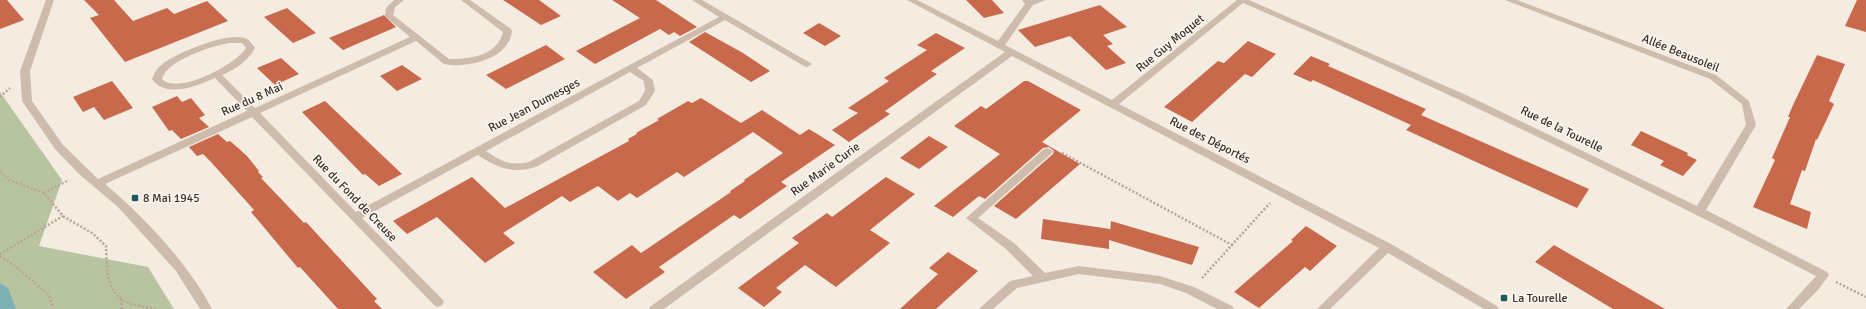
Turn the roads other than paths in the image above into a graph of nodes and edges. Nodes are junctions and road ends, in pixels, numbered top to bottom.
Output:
1 (50, 0) edge
2 (400, 0) edge
3 (465, 0) edge
4 (696, 0) edge
5 (911, 0) edge
6 (1041, 0) edge
7 (1242, 0) edge
8 (1509, 0) edge
9 (1028, 2) edge
10 (725, 17) junction
11 (416, 38) junction
12 (1000, 45) junction
13 (1011, 52) junction
14 (807, 64) dead end
15 (630, 68) junction
16 (216, 74) junction
17 (1113, 104) junction
18 (254, 112) junction
19 (478, 150) junction
20 (1048, 151) road end
21 (98, 183) junction
22 (1700, 211) junction
23 (355, 217) junction
24 (1387, 247) junction
25 (1042, 278) junction
26 (438, 302) dead end
27 (206, 309) edge
28 (655, 309) edge
29 (985, 309) edge
30 (1228, 309) edge
31 (1323, 309) edge
32 (1493, 309) edge
33 (1792, 309) edge

1 - 21 street
2 - 11 street
3 - 11 street
4 - 10 street
5 - 12 street, Rue des Déportés
6 - 9 street
7 - 17 street, Rue Guy Moquet
7 - 22 street, Rue de la Tourelle
8 - 22 street, Allée Beausoleil
9 - 12 street
10 - 14 street
10 - 15 street, Rue Jean Dumesges
11 - 18 street, Rue du 8 Mai
12 - 13 street, Rue des Déportés
13 - 17 street, Rue des Déportés
13 - 28 street, Rue Marie Curie
15 - 19 street, Rue Jean Dumesges
15 - 19 street
16 - 16 street
16 - 18 street, Rue du Fond de Creuse
17 - 24 street, Rue des Déportés
18 - 21 street, Rue du 8 Mai
18 - 23 street, Rue du Fond de Creuse
19 - 23 street, Rue Jean Dumesges
20 - 25 street
21 - 27 street
22 - 33 street, Rue de la Tourelle
23 - 26 street, Rue du Fond de Creuse
24 - 31 street
24 - 32 street, Rue des Déportés
25 - 29 street
25 - 30 street

